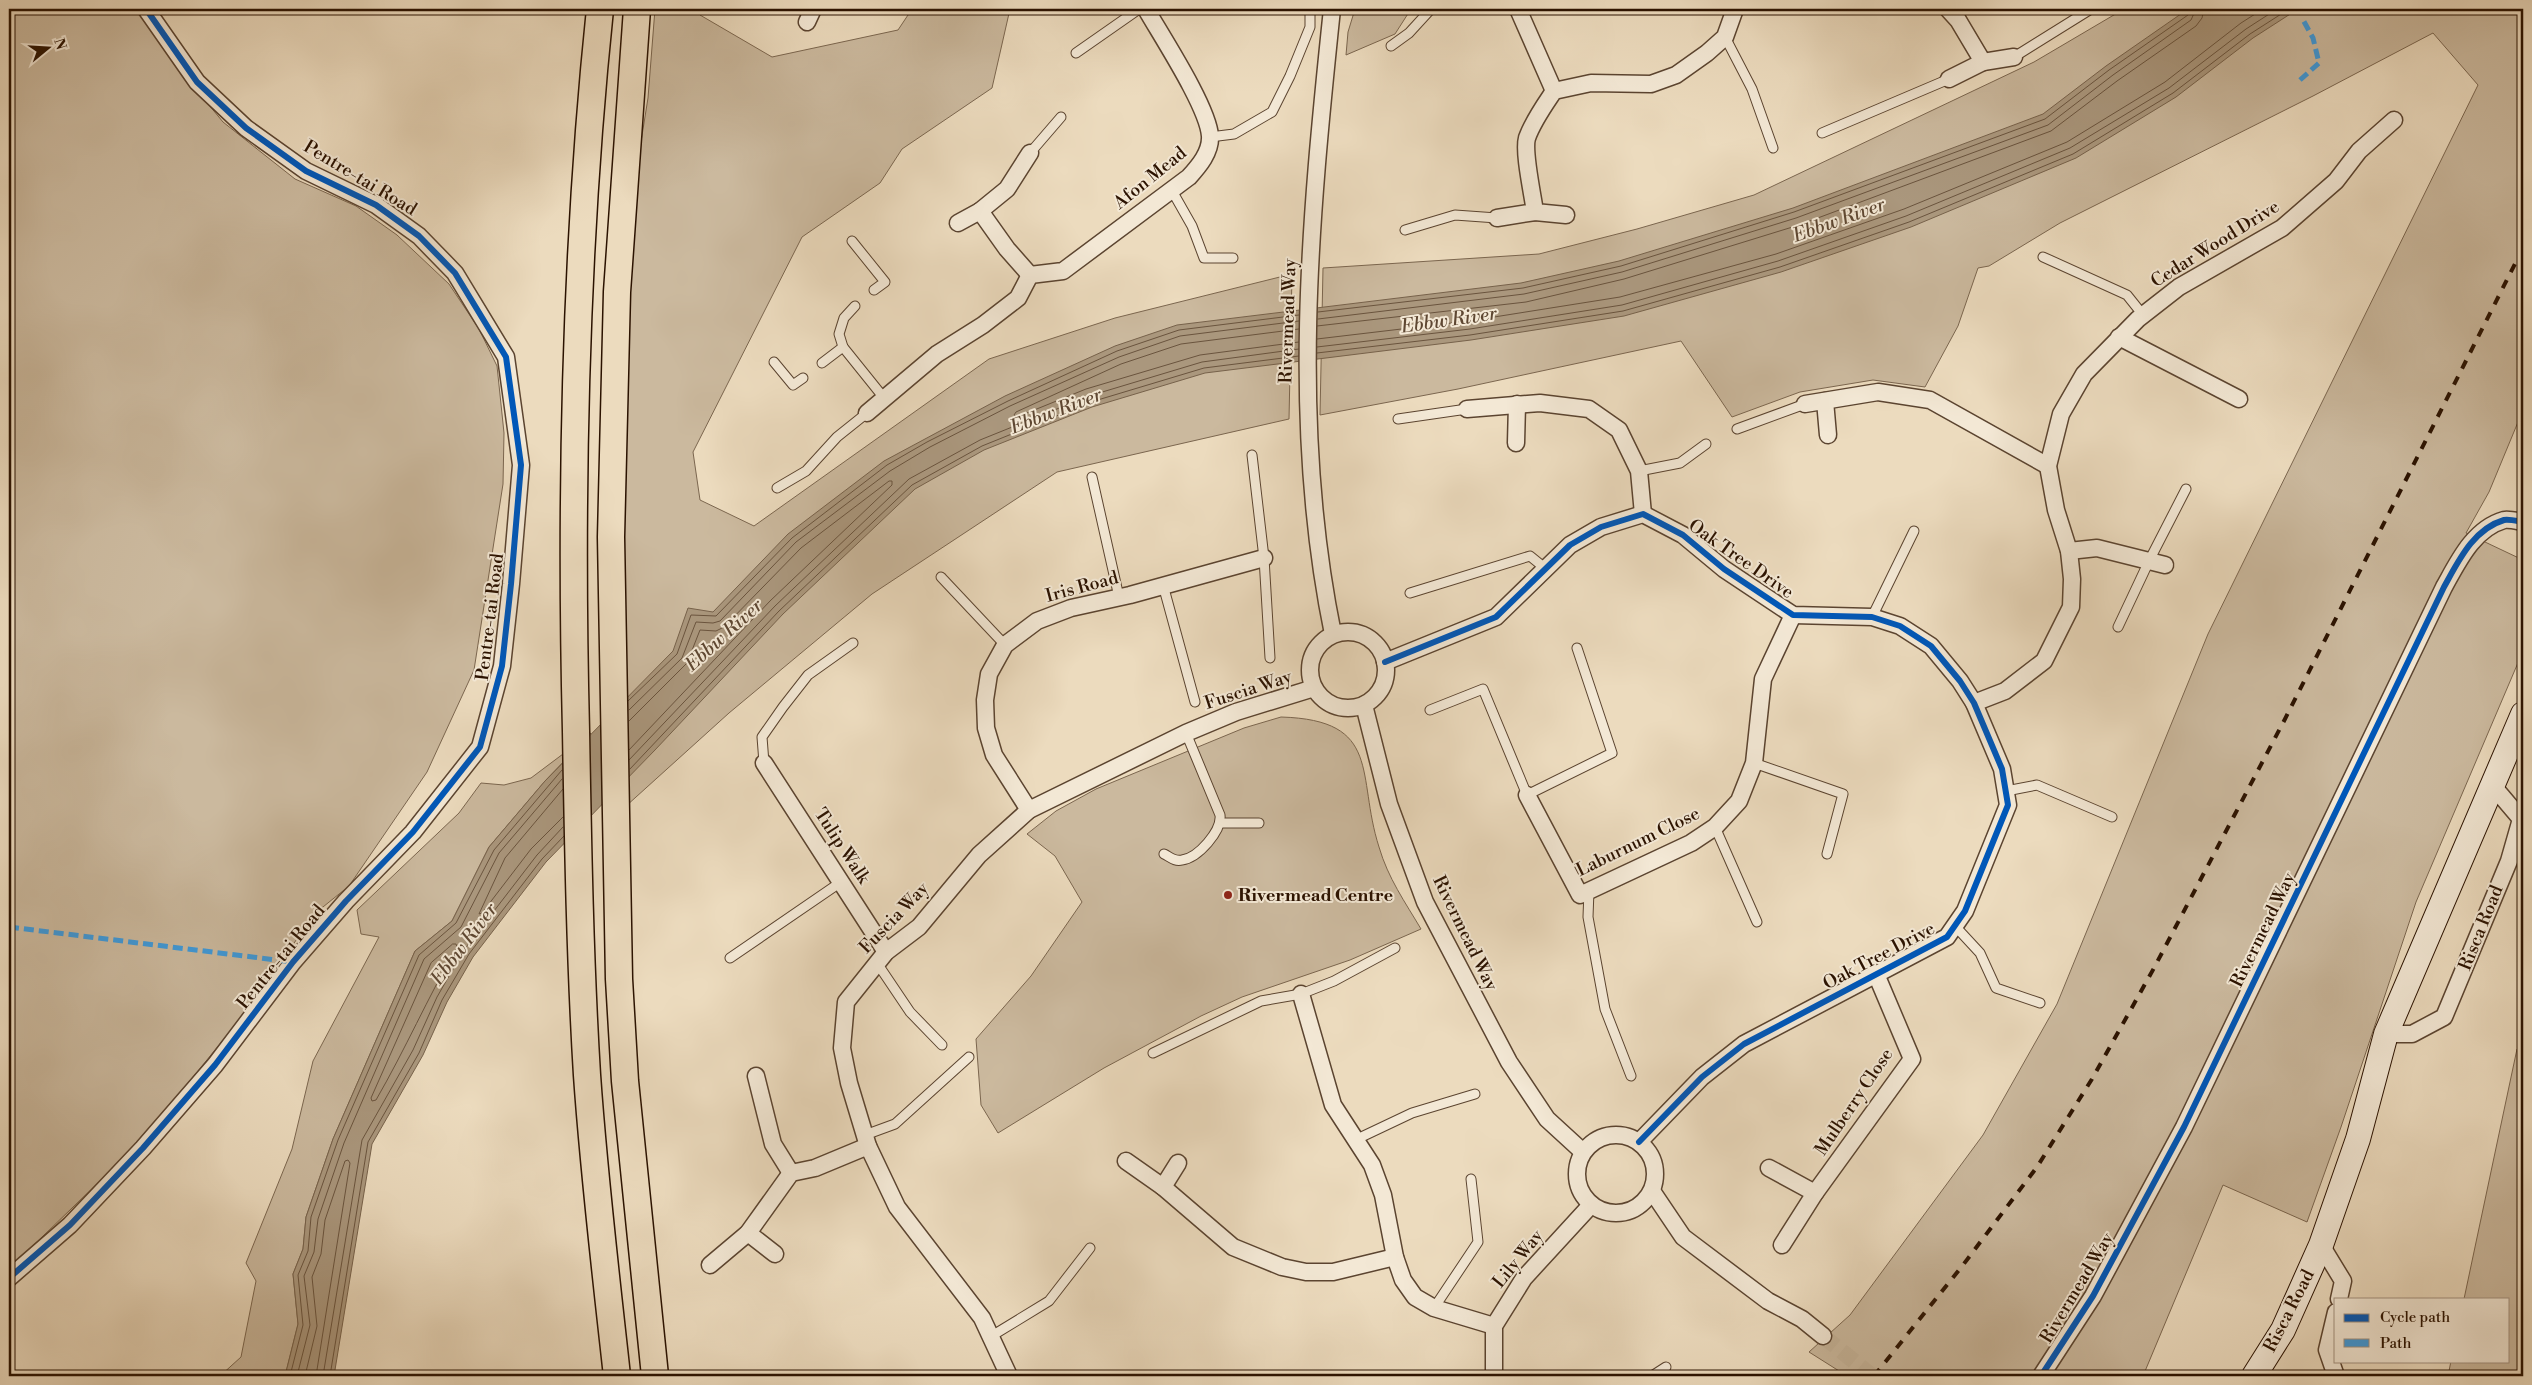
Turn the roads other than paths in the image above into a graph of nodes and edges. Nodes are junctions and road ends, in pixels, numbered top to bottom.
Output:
1 (146, 9) edge
2 (600, 9) edge
3 (637, 9) edge
4 (1139, 9) edge
5 (1146, 9) edge
6 (1310, 9) edge
7 (1332, 9) edge
8 (1431, 9) edge
9 (1518, 9) edge
10 (1735, 9) edge
11 (1948, 9) edge
12 (2091, 9) edge
13 (1725, 37) junction
14 (1391, 46) dead end
15 (1076, 53) dead end
16 (2014, 56) joint
17 (1983, 62) junction
18 (1949, 78) joint
19 (1554, 91) junction
20 (1061, 117) dead end
21 (2394, 120) dead end
22 (1822, 133) dead end
23 (1210, 137) junction
24 (1773, 148) dead end
25 (1030, 153) joint
26 (1171, 189) junction
27 (980, 211) junction
28 (1535, 212) junction
29 (1566, 214) dead end
30 (1497, 218) joint
31 (958, 223) dead end
32 (1405, 230) dead end
33 (852, 241) dead end
34 (1234, 258) dead end
35 (2043, 258) dead end
36 (1030, 275) junction
37 (874, 290) dead end
38 (855, 306) dead end
39 (2143, 315) junction
40 (2119, 336) junction
41 (843, 347) junction
42 (774, 362) dead end
43 (822, 363) dead end
44 (803, 378) dead end
45 (884, 398) junction
46 (2239, 399) dead end
47 (1825, 401) junction
48 (1517, 404) junction
49 (1806, 404) joint
50 (1467, 409) joint
51 (867, 413) joint
52 (1398, 419) dead end
53 (1737, 429) dead end
54 (1828, 435) dead end
55 (1516, 443) dead end
56 (1706, 444) dead end
57 (1252, 455) dead end
58 (2048, 466) junction
59 (1639, 471) junction
60 (1092, 478) dead end
61 (777, 488) dead end
62 (2186, 489) dead end
63 (1643, 514) junction
64 (2523, 522) edge
65 (1914, 531) dead end
66 (2069, 552) junction
67 (1264, 558) junction
68 (2150, 559) junction
69 (2166, 565) dead end
70 (1546, 569) junction
71 (941, 577) dead end
72 (1163, 585) junction
73 (1410, 593) dead end
74 (1119, 597) junction
75 (1793, 615) junction
76 (1872, 617) junction
77 (2118, 627) dead end
78 (1333, 634) junction
79 (853, 643) dead end
80 (1005, 645) junction
81 (1577, 648) dead end
82 (1270, 658) dead end
83 (1385, 662) junction
84 (1314, 688) junction
85 (1196, 702) dead end
86 (1974, 704) junction
87 (1364, 706) junction
88 (1430, 710) dead end
89 (2523, 714) edge
90 (1186, 732) junction
91 (764, 763) joint
92 (1754, 763) junction
93 (2493, 786) junction
94 (2006, 791) junction
95 (1527, 795) junction
96 (1029, 810) junction
97 (2112, 817) dead end
98 (1221, 823) junction
99 (1259, 823) dead end
100 (1714, 827) junction
101 (1164, 854) dead end
102 (1827, 854) dead end
103 (841, 882) junction
104 (1589, 890) junction
105 (1757, 922) dead end
106 (1955, 926) junction
107 (1395, 948) dead end
108 (730, 958) dead end
109 (882, 958) junction
110 (1876, 974) junction
111 (1301, 994) junction
112 (2040, 1003) dead end
113 (2386, 1034) junction
114 (942, 1044) dead end
115 (1153, 1054) dead end
116 (969, 1057) dead end
117 (756, 1076) dead end
118 (1631, 1076) dead end
119 (1474, 1094) dead end
120 (867, 1140) junction
121 (1355, 1140) junction
122 (1639, 1142) junction
123 (1583, 1152) junction
124 (1126, 1162) dead end
125 (1178, 1163) dead end
126 (1769, 1168) dead end
127 (791, 1173) junction
128 (1471, 1179) dead end
129 (1163, 1187) junction
130 (1652, 1191) junction
131 (1815, 1193) junction
132 (1591, 1205) junction
133 (748, 1233) junction
134 (1782, 1245) dead end
135 (2321, 1245) junction
136 (1090, 1248) dead end
137 (775, 1254) dead end
138 (1395, 1257) junction
139 (710, 1265) dead end
140 (9, 1278) edge
141 (2339, 1298) edge
142 (1434, 1308) junction
143 (2334, 1320) edge
144 (1494, 1326) junction
145 (990, 1336) junction
146 (1823, 1336) tunnel mouth
147 (1666, 1367) dead end
148 (617, 1376) edge
149 (655, 1376) edge
150 (1008, 1376) edge
151 (1494, 1376) edge
152 (1652, 1376) edge
153 (2041, 1376) edge
154 (2254, 1376) edge
155 (2336, 1376) edge

1 - 140 street, Pentre-tai Road
2 - 148 main road
3 - 149 main road
4 - 15 lane
5 - 23 street
6 - 23 lane
7 - 78 street, Rivermead Way
8 - 14 lane
9 - 19 street
10 - 13 street
11 - 17 street
12 - 16 lane
13 - 19 street
13 - 24 lane
16 - 17 street
17 - 18 street
18 - 22 lane
19 - 28 street
20 - 25 lane
21 - 39 street, Cedar Wood Drive
23 - 26 street, Afon Mead
25 - 27 street
26 - 34 lane
26 - 36 street, Afon Mead
27 - 31 street
27 - 36 street
28 - 29 street
28 - 30 street
30 - 32 lane
33 - 37 lane
35 - 39 lane
36 - 45 street
38 - 41 lane
39 - 40 street, Cedar Wood Drive
40 - 46 street
40 - 58 street, Cedar Wood Drive
41 - 43 lane
41 - 45 lane
42 - 44 lane
45 - 51 street
47 - 49 street
47 - 54 street
47 - 58 street
48 - 50 street
48 - 55 street
48 - 59 street
49 - 53 lane
50 - 52 lane
51 - 61 lane
56 - 59 lane
57 - 67 lane
58 - 66 street, Cedar Wood Drive
59 - 63 street
60 - 74 lane
62 - 68 lane
63 - 70 street
63 - 75 street, Oak Tree Drive
64 - 153 street, Rivermead Way
65 - 76 lane
66 - 68 street
66 - 86 street, Cedar Wood Drive
67 - 72 street, Iris Road
67 - 82 lane
68 - 69 street
68 - 77 lane
70 - 73 lane
70 - 83 street
71 - 80 lane
72 - 74 street, Iris Road
72 - 85 lane
74 - 80 street, Iris Road
75 - 76 street, Oak Tree Drive
75 - 92 street, Laburnum Close
76 - 86 street, Oak Tree Drive
78 - 83 street
78 - 84 street
79 - 91 lane
80 - 96 street, Iris Road
81 - 95 lane
83 - 87 street
84 - 87 street
84 - 90 street, Fuscia Way
86 - 94 street, Oak Tree Drive
87 - 123 street, Rivermead Way
88 - 95 lane
89 - 93 main road, Risca Road
90 - 96 street, Fuscia Way
90 - 98 lane
91 - 103 street, Tulip Walk
92 - 100 street, Laburnum Close
92 - 102 lane
93 - 113 main road, Risca Road
93 - 113 street, Risca Road
94 - 97 lane
94 - 106 street, Oak Tree Drive
95 - 104 street, Laburnum Close
96 - 109 street, Fuscia Way
98 - 99 lane
98 - 101 lane
100 - 104 street, Laburnum Close
100 - 105 lane
103 - 108 lane
103 - 109 street, Tulip Walk
104 - 118 lane
106 - 110 street, Oak Tree Drive
106 - 112 lane
107 - 111 lane
109 - 114 lane
109 - 120 street, Fuscia Way
110 - 122 street, Oak Tree Drive
110 - 131 street, Mulberry Close
111 - 115 lane
111 - 121 street
113 - 135 main road, Risca Road
116 - 120 lane
117 - 127 street
119 - 121 lane
120 - 127 street
120 - 145 street, Fuscia Way
121 - 138 street
122 - 123 street
122 - 130 street
123 - 132 street
124 - 129 street
125 - 129 street
126 - 131 street
127 - 133 street
128 - 142 lane
129 - 138 street
130 - 132 street
130 - 146 street
131 - 134 street, Mulberry Close
132 - 144 street, Lily Way
133 - 137 street
133 - 139 street
135 - 141 street, Risca Road
135 - 154 main road, Risca Road
136 - 145 lane
138 - 142 street
142 - 144 street
143 - 155 street
144 - 151 street
145 - 150 street, Fuscia Way
147 - 152 lane

